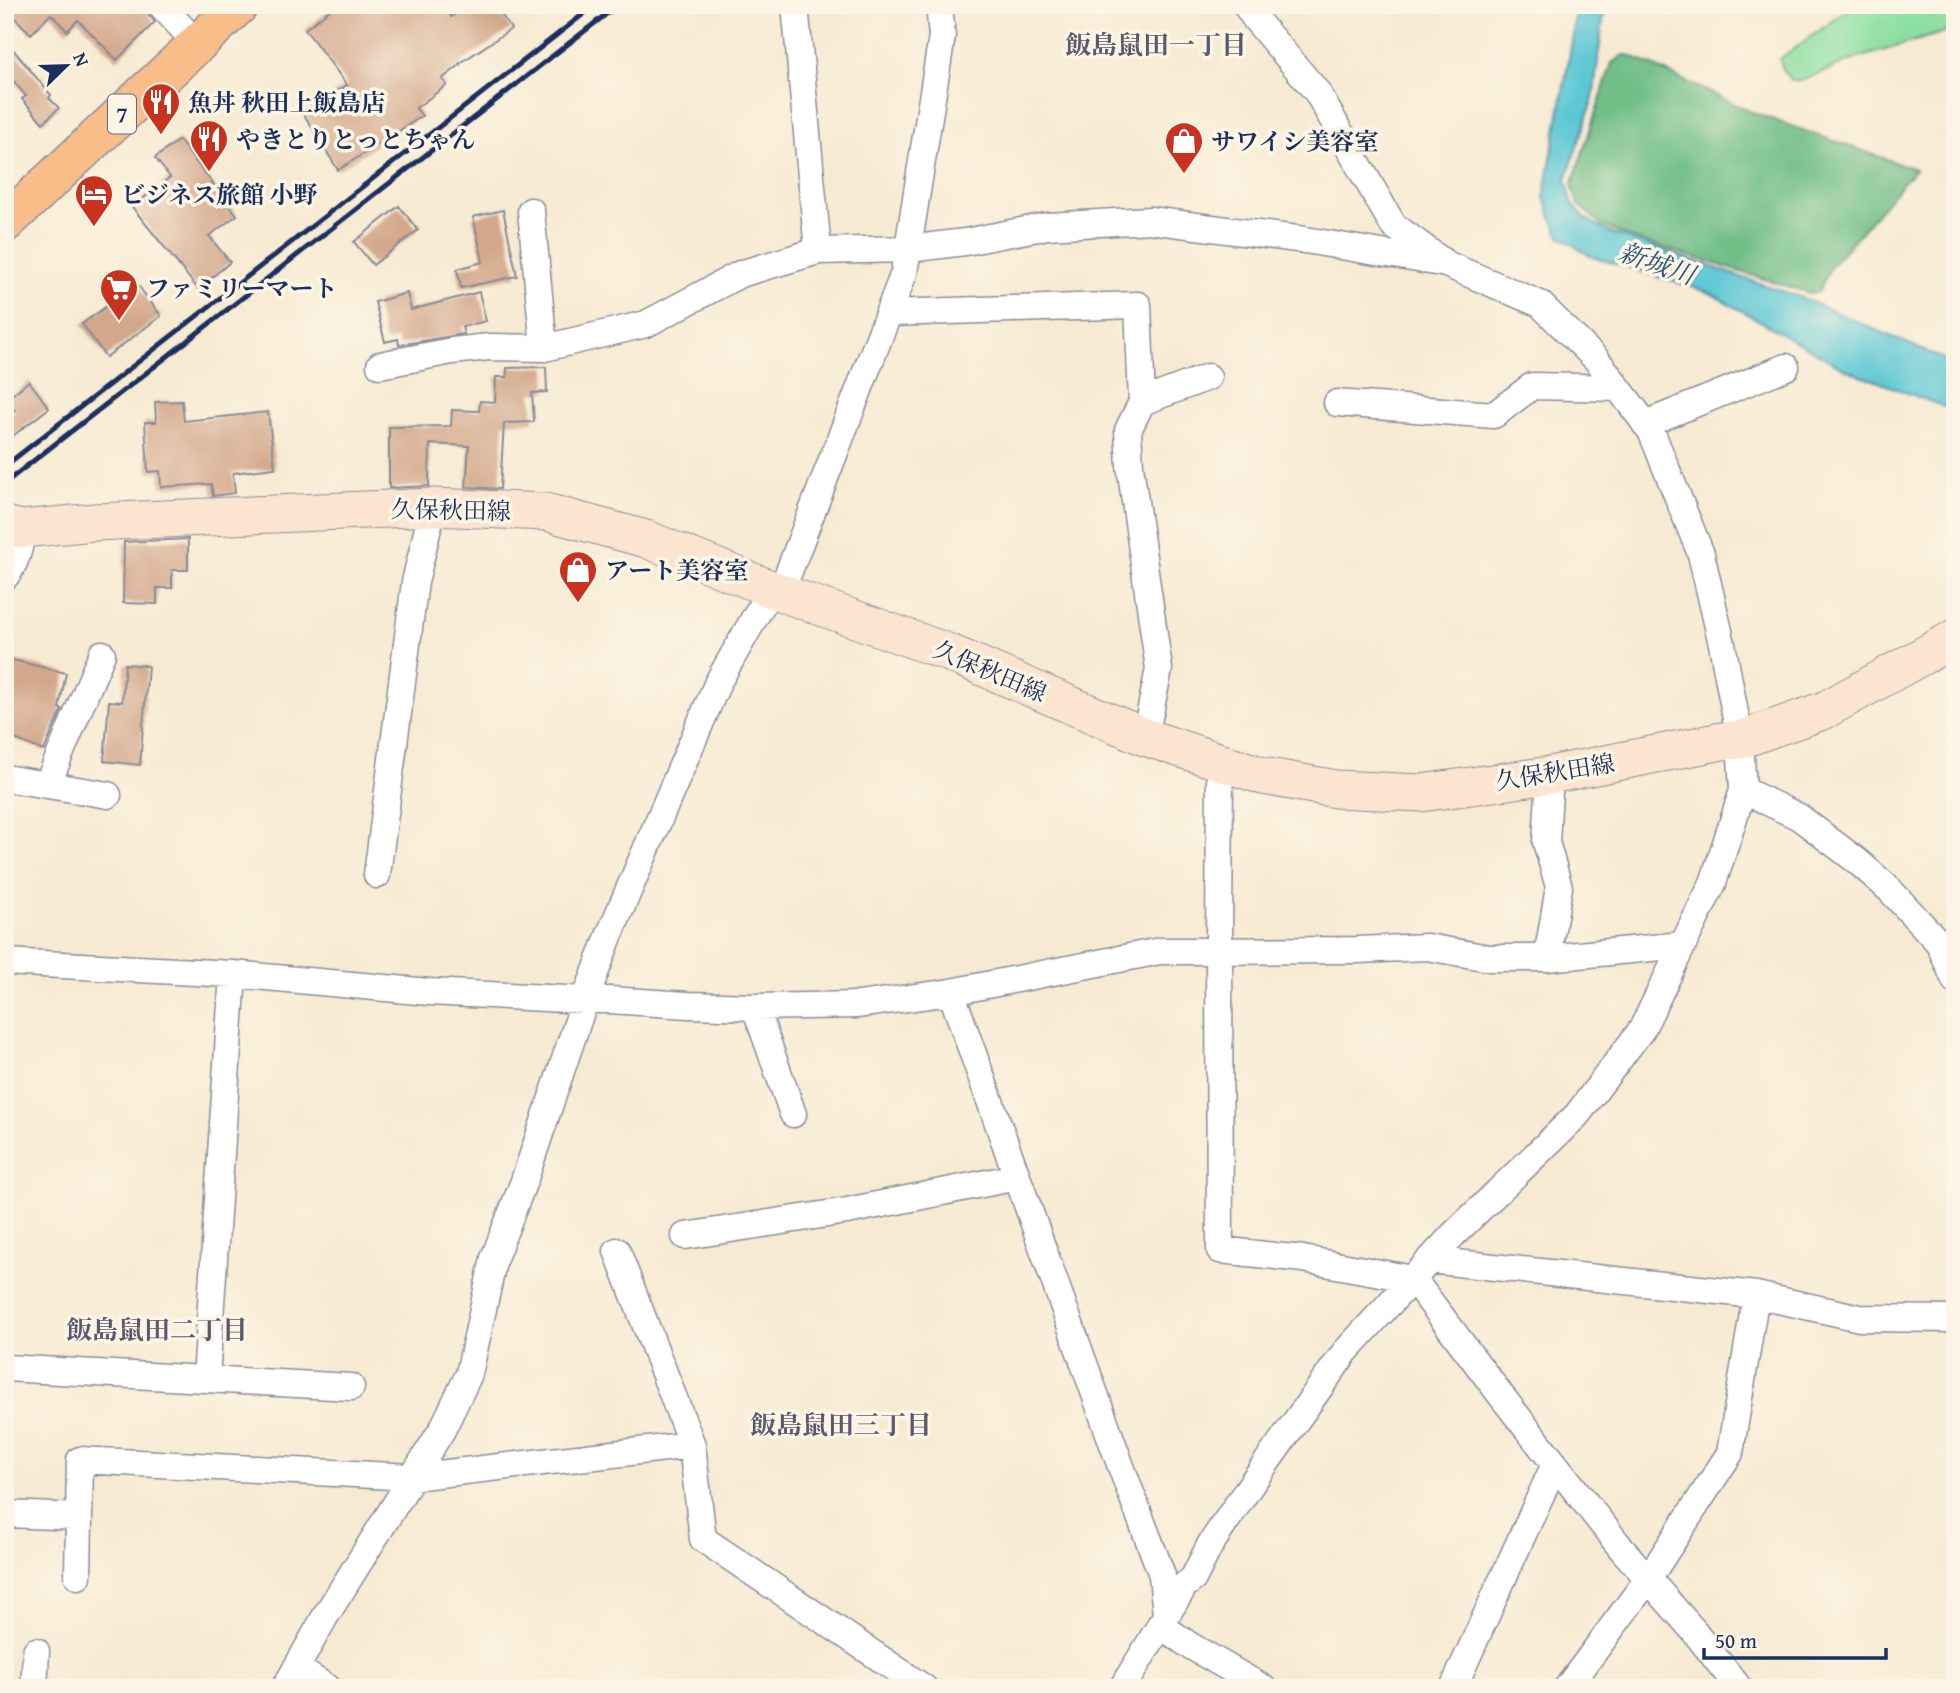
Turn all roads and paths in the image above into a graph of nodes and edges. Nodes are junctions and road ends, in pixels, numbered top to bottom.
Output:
1 (162, 5) edge
2 (239, 5) edge
3 (795, 5) edge
4 (939, 5) edge
5 (1246, 5) edge
6 (197, 44) junction
7 (531, 211) dead end
8 (5, 223) edge
9 (908, 249) junction
10 (818, 251) junction
11 (1446, 264) junction
12 (890, 313) junction
13 (544, 348) junction
14 (380, 365) dead end
15 (1786, 367) dead end
16 (1208, 377) dead end
17 (1618, 388) junction
18 (1142, 402) junction
19 (1337, 404) dead end
20 (1645, 424) junction
21 (433, 507) junction
22 (14, 527) edge
23 (5, 577) edge
24 (776, 590) junction
25 (1955, 638) edge
26 (102, 654) dead end
27 (1145, 737) junction
28 (1740, 740) junction
29 (1220, 762) junction
30 (1550, 775) junction
31 (5, 778) edge
32 (48, 783) junction
33 (1743, 790) junction
34 (108, 795) dead end
35 (377, 875) dead end
36 (1683, 945) junction
37 (1219, 950) junction
38 (1547, 958) junction
39 (5, 962) edge
40 (233, 974) junction
41 (1955, 981) edge
42 (951, 992) junction
43 (585, 1000) junction
44 (755, 1007) junction
45 (793, 1114) dead end
46 (1017, 1177) junction
47 (685, 1236) dead end
48 (617, 1251) dead end
49 (1421, 1269) junction
50 (1756, 1296) junction
51 (1955, 1319) edge
52 (5, 1368) edge
53 (206, 1379) junction
54 (352, 1387) dead end
55 (692, 1445) junction
56 (1555, 1464) junction
57 (412, 1478) junction
58 (5, 1514) edge
59 (79, 1517) junction
60 (78, 1576) dead end
61 (1648, 1579) junction
62 (1163, 1620) junction
63 (36, 1651) dead end
64 (290, 1678) edge
65 (1454, 1686) dead end
66 (34, 1688) edge
67 (328, 1688) edge
68 (924, 1688) edge
69 (1122, 1688) edge
70 (1263, 1688) edge
71 (1567, 1688) edge
72 (1739, 1688) edge

1 - 6 street
2 - 6 highway, 7
3 - 10 street
4 - 9 street
5 - 11 street
6 - 8 highway, 7
7 - 13 street
9 - 10 street
9 - 11 street
9 - 12 street
10 - 13 street
11 - 17 street
12 - 18 street
12 - 24 street
13 - 14 street
15 - 20 street
16 - 18 street
17 - 19 street
17 - 20 street
18 - 27 street
20 - 28 street
21 - 22 main road, 久保秋田線
21 - 24 main road, 久保秋田線
21 - 35 street
22 - 23 street
24 - 27 main road, 久保秋田線
24 - 43 street
25 - 28 main road, 久保秋田線
26 - 32 street
27 - 29 main road, 久保秋田線
28 - 30 main road, 久保秋田線
28 - 33 street
29 - 30 main road, 久保秋田線
29 - 37 street
30 - 38 street
31 - 32 street
32 - 34 street
33 - 36 street
33 - 41 street
36 - 38 street
36 - 49 street
37 - 38 street
37 - 42 street
37 - 49 street
39 - 40 street
40 - 43 street
40 - 53 street
42 - 44 street
42 - 46 street
43 - 44 street
43 - 57 street
44 - 45 street
46 - 47 street
46 - 62 street
48 - 55 street
49 - 50 street
49 - 56 street
49 - 62 street
50 - 51 street
50 - 61 street
52 - 53 street
53 - 54 street
55 - 57 street
55 - 68 street
56 - 61 street
56 - 65 street
57 - 59 street
57 - 64 street
58 - 59 street
59 - 60 street
61 - 71 street
61 - 72 street
62 - 69 street
62 - 70 street
63 - 66 street
64 - 67 street

